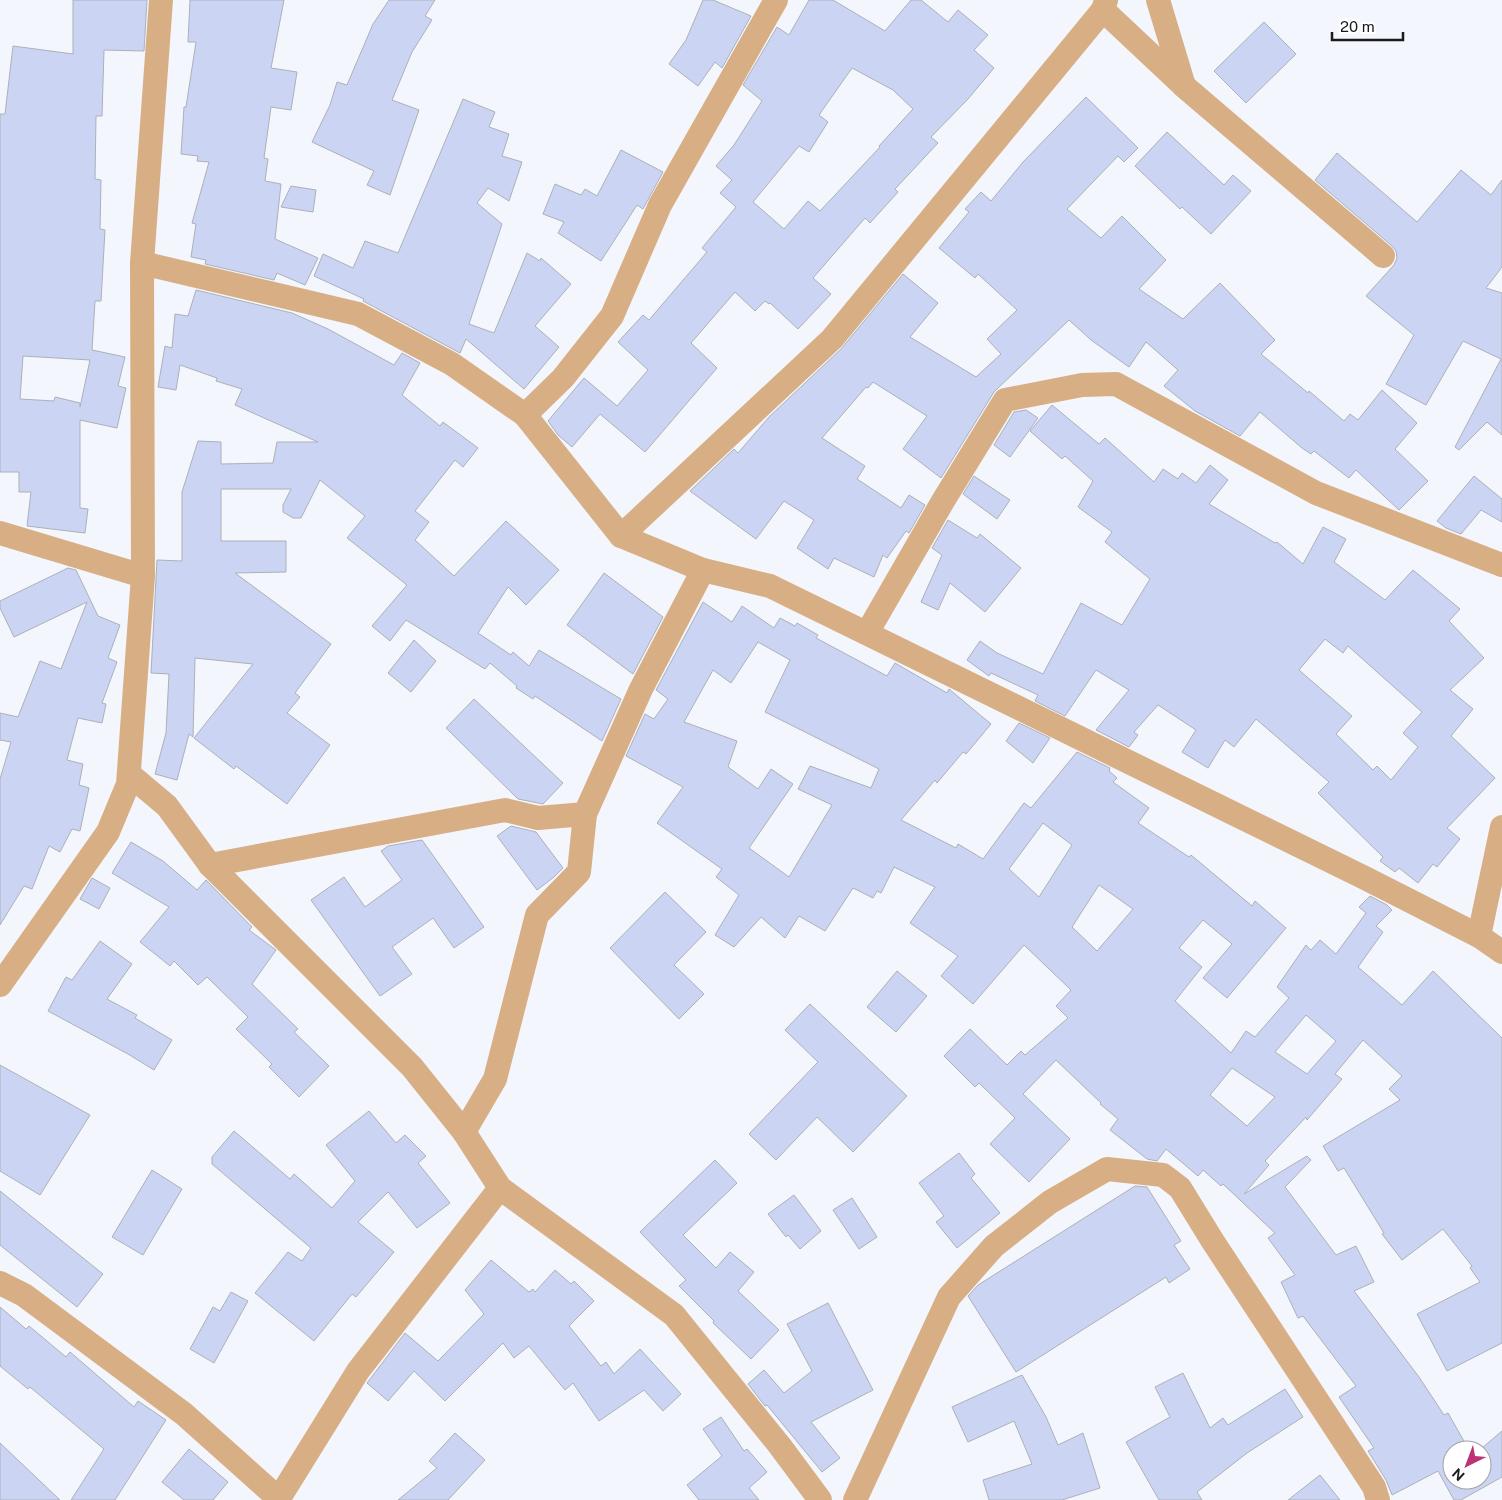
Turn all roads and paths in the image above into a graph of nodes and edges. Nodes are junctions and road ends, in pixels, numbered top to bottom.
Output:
1 (161, 0) edge
2 (776, 0) edge
3 (1158, 0) edge
4 (1105, 5) edge
5 (1185, 87) junction
6 (1383, 256) dead end
7 (142, 263) junction
8 (525, 415) junction
9 (0, 532) edge
10 (621, 536) junction
11 (1502, 565) edge
12 (703, 570) junction
13 (143, 576) junction
14 (867, 633) junction
15 (129, 774) junction
16 (586, 814) junction
17 (1502, 827) edge
18 (210, 865) junction
19 (1479, 936) junction
20 (1502, 952) edge
21 (0, 985) edge
22 (464, 1132) junction
23 (500, 1188) junction
24 (0, 1283) edge
25 (278, 1499) edge
26 (820, 1500) edge
27 (855, 1500) edge
28 (1378, 1500) edge

1 - 7 street
2 - 8 street
3 - 5 street
4 - 5 street
4 - 10 street
5 - 6 street
7 - 8 street
7 - 13 street
8 - 10 street
9 - 13 street
10 - 12 street
11 - 14 street
12 - 14 street
12 - 16 street
13 - 15 street
14 - 19 street
15 - 18 street
15 - 21 street
16 - 18 street
16 - 22 street
17 - 19 street
18 - 22 street
19 - 20 street
22 - 23 street
23 - 25 street
23 - 26 street
24 - 25 street
27 - 28 street

